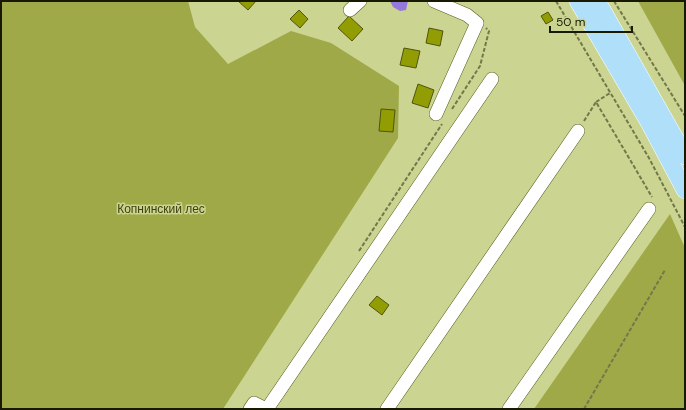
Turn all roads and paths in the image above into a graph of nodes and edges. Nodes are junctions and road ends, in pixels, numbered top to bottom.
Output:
1 (434, 1) edge
2 (556, 1) edge
3 (578, 1) edge
4 (597, 1) edge
5 (614, 1) edge
6 (477, 23) junction
7 (492, 80) dead end
8 (610, 93) junction
9 (596, 102) junction
10 (451, 111) dead end
11 (685, 116) edge
12 (439, 119) joint
13 (578, 131) joint
14 (685, 156) edge
15 (685, 190) edge
16 (649, 209) joint
17 (685, 227) edge
18 (356, 255) dead end
19 (665, 270) dead end
20 (259, 408) edge
21 (387, 409) edge
22 (509, 409) edge
23 (584, 409) edge

1 - 6 street
2 - 8 path
3 - 15 main road
4 - 14 main road
5 - 11 path
6 - 10 path
6 - 12 street
7 - 20 street
8 - 9 path
8 - 17 path
9 - 13 path
9 - 16 path
12 - 18 path
13 - 21 street
16 - 22 street
19 - 23 path

